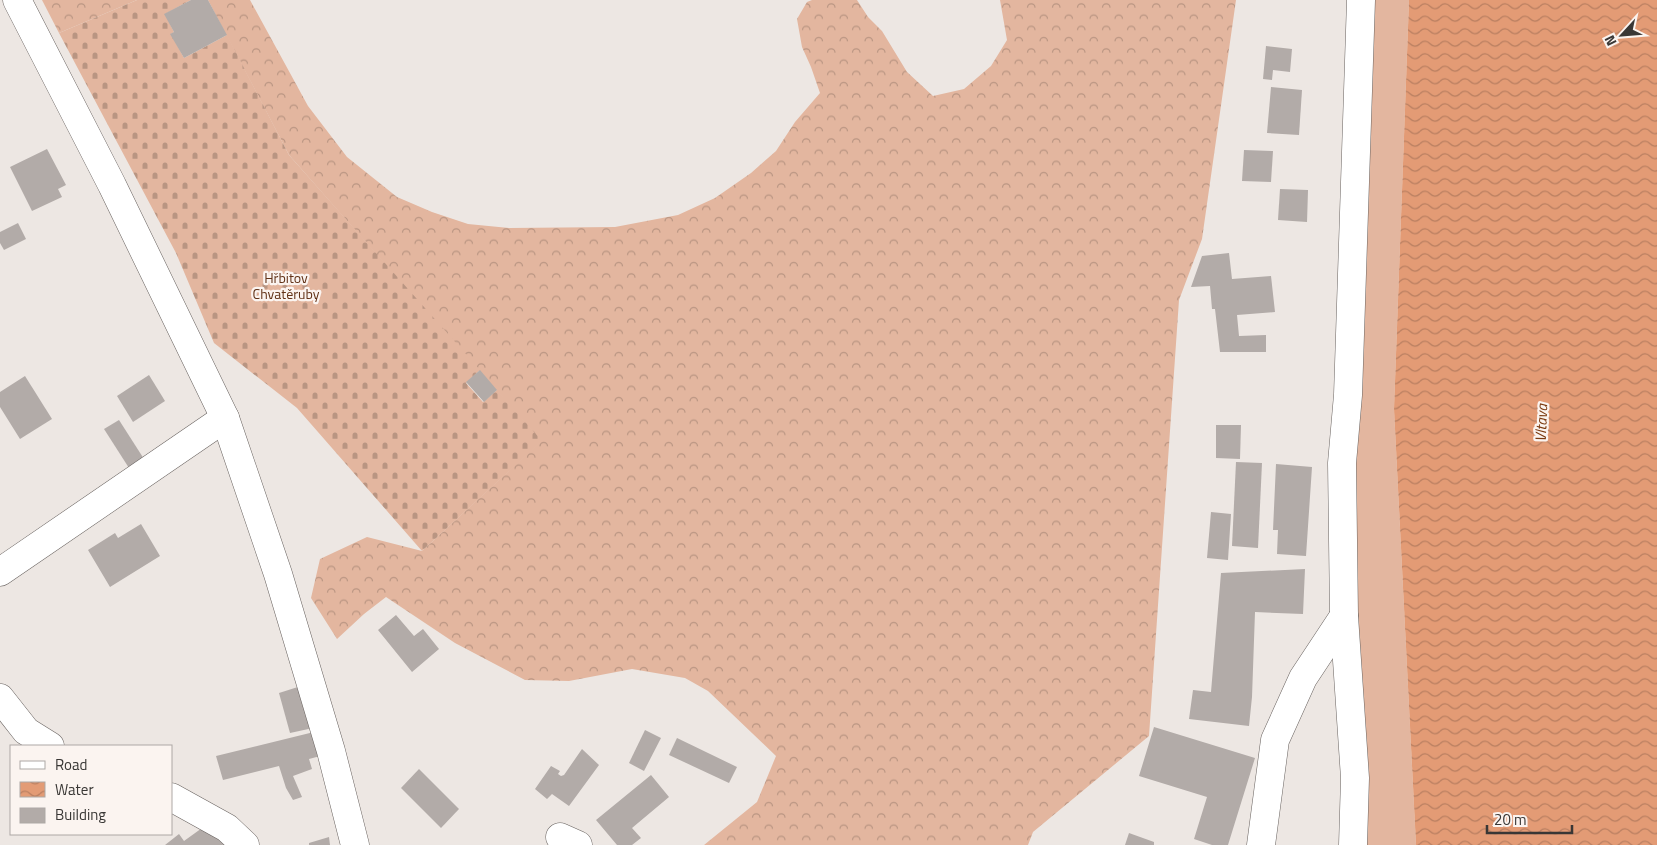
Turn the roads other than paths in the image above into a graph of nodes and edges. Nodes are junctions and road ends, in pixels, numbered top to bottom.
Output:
1 (17, 0) edge
2 (1361, 0) edge
3 (225, 418) junction
4 (0, 572) edge
5 (1344, 616) junction
6 (0, 698) edge
7 (48, 745) edge
8 (172, 798) edge
9 (245, 845) edge
10 (355, 845) edge
11 (1261, 845) edge
12 (1353, 845) edge

1 - 3 street
2 - 5 street
3 - 4 street
3 - 10 street
5 - 11 street
5 - 12 street
6 - 7 street
8 - 9 street

